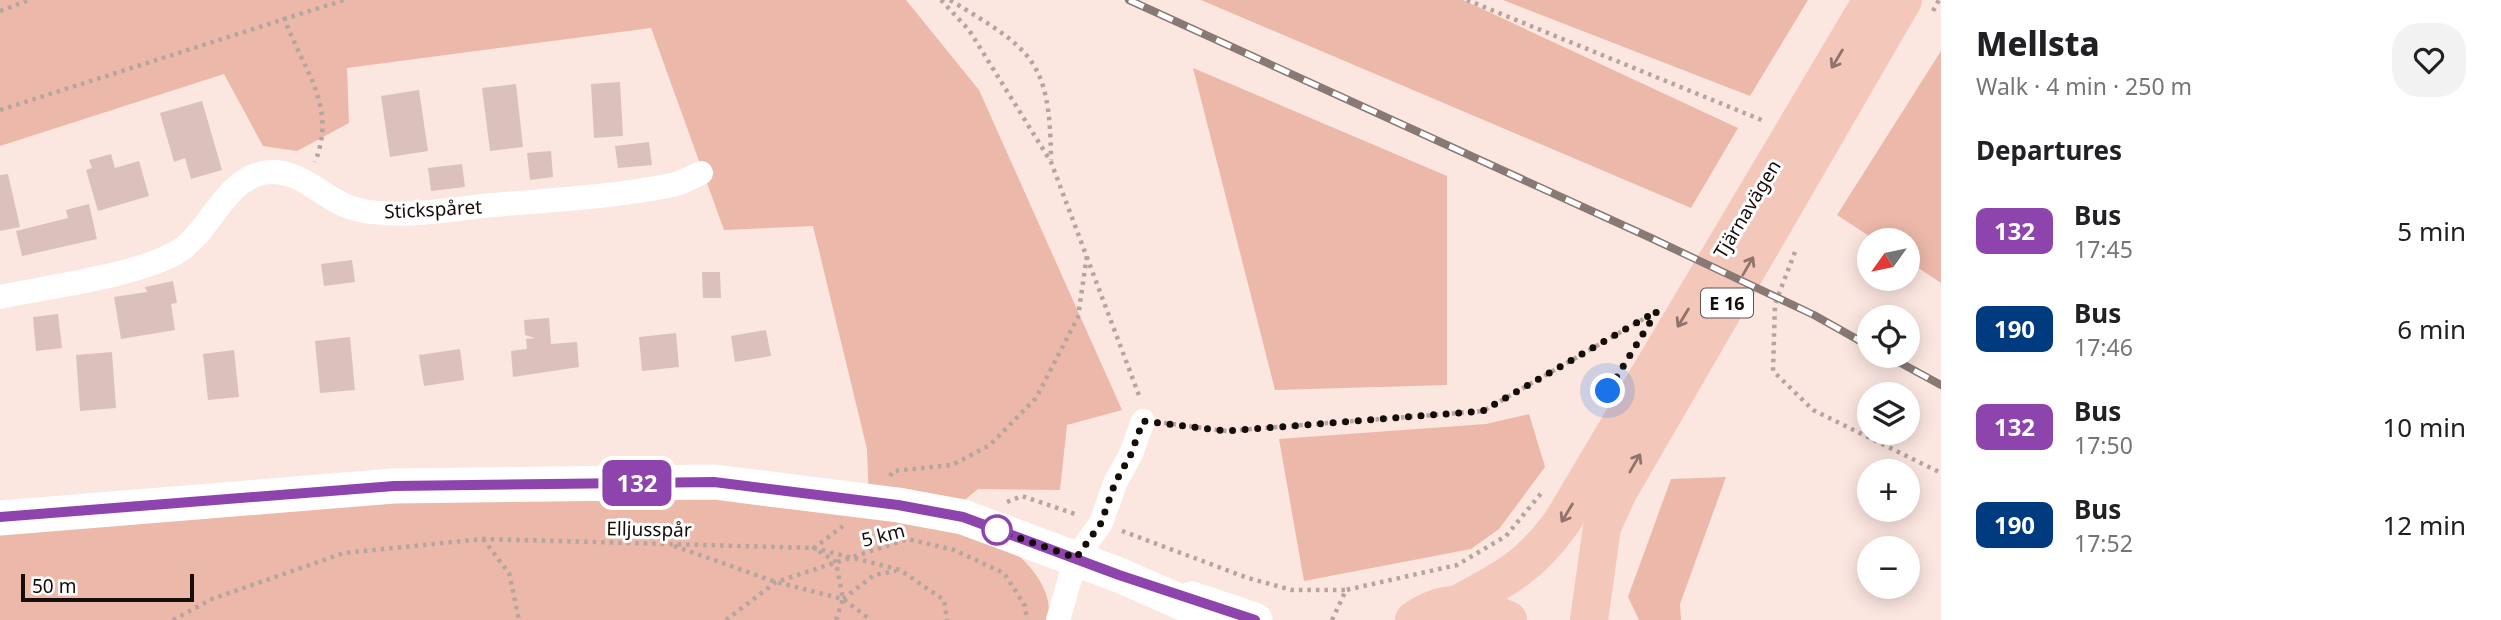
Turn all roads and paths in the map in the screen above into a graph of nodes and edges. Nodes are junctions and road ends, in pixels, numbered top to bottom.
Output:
1 (29, 0) edge
2 (344, 0) edge
3 (942, 0) edge
4 (950, 0) edge
5 (1467, 0) edge
6 (1872, 0) edge
7 (1939, 0) edge
8 (1917, 6) edge
9 (0, 11) edge
10 (284, 17) junction
11 (0, 110) edge
12 (1771, 111) dead end
13 (1765, 122) junction
14 (1759, 133) dead end
15 (1051, 162) junction
16 (701, 173) dead end
17 (306, 182) junction
18 (1799, 240) dead end
19 (1087, 253) junction
20 (0, 297) edge
21 (1651, 321) dead end
22 (1143, 421) junction
23 (1941, 472) edge
24 (1550, 482) dead end
25 (869, 501) junction
26 (0, 517) edge
27 (963, 517) junction
28 (1101, 523) junction
29 (483, 539) junction
30 (667, 544) junction
31 (814, 548) junction
32 (851, 557) junction
33 (1076, 558) junction
34 (836, 562) junction
35 (900, 570) junction
36 (1119, 575) junction
37 (776, 582) junction
38 (1346, 590) junction
39 (843, 600) junction
40 (1460, 603) junction
41 (173, 620) edge
42 (519, 620) edge
43 (726, 620) edge
44 (836, 620) edge
45 (871, 620) edge
46 (947, 620) edge
47 (1027, 620) edge
48 (1058, 620) edge
49 (1213, 620) edge
50 (1255, 620) edge
51 (1332, 620) edge
52 (1414, 620) edge
53 (1508, 620) edge
54 (1589, 620) edge

1 - 9 path
2 - 10 path
3 - 15 path
4 - 15 path
5 - 13 path
6 -> 40 highway, Tjärnavägen / E 16
7 - 8 path
54 -> 8 highway, Tjärnavägen / E 16
10 - 11 path
10 - 17 path
12 - 13 path
13 - 14 path
15 - 19 path
16 - 17 street, Stickspåret
17 - 20 street, Stickspåret
18 - 23 path
19 - 22 path
19 - 25 path
21 - 22 path
22 - 28 street
24 - 38 path
25 - 26 street
25 - 27 street
25 - 31 path
27 - 28 path
27 - 33 street
28 - 33 street
28 - 38 path
29 - 30 path, Elljusspår
29 - 41 path, Elljusspår
29 - 42 path
30 - 31 path, Elljusspår
30 - 37 path
31 - 32 path, Elljusspår
31 - 34 path
32 - 34 path, 5 km
32 - 35 path, Elljusspår
32 - 47 path, 5 km
33 - 36 street
33 - 48 street
34 - 37 path, 5 km
34 - 39 path
35 - 39 path
35 - 46 path, Elljusspår
36 - 49 street
36 - 50 street
37 - 39 path
37 - 43 path, 5 km
38 - 51 path
39 - 44 path
39 - 45 path
40 - 52 highway, E 16
40 - 53 highway

